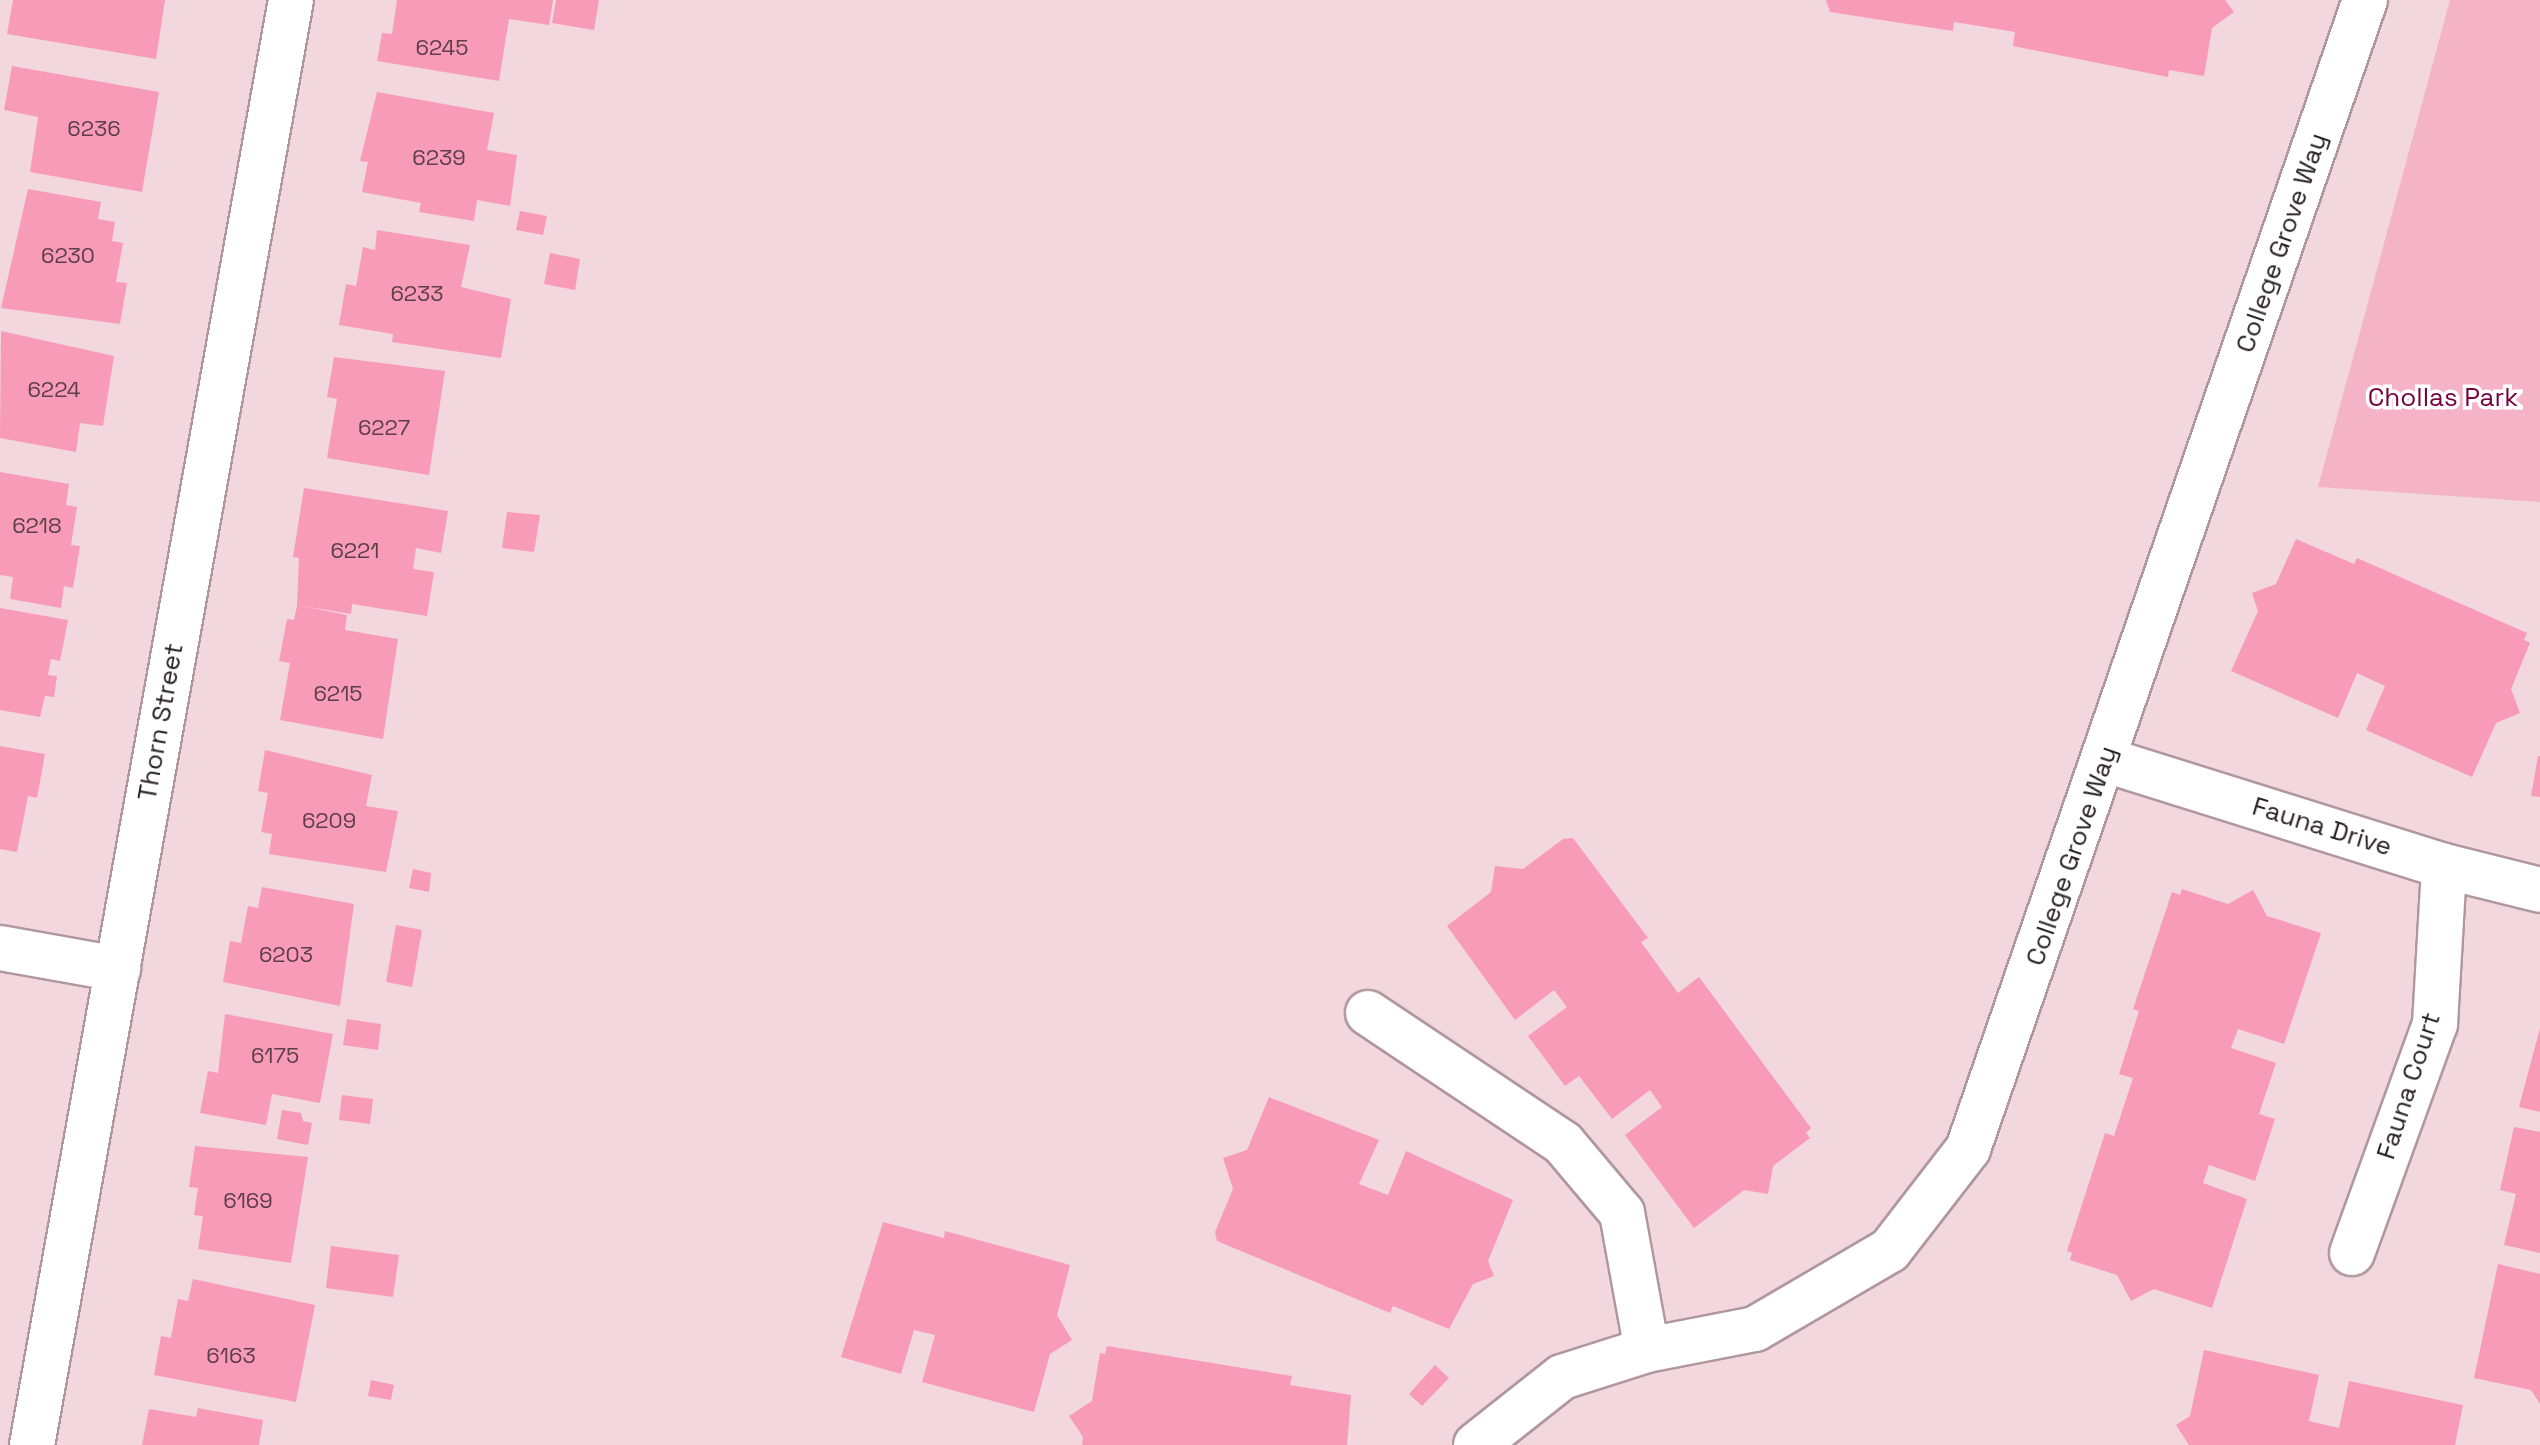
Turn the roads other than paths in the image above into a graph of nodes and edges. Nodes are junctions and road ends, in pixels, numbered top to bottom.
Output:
1 (291, 0) edge
2 (2365, 0) edge
3 (2106, 760) junction
4 (2444, 866) junction
5 (2540, 890) edge
6 (0, 948) edge
7 (118, 969) junction
8 (1368, 1013) dead end
9 (2352, 1253) dead end
10 (1647, 1350) junction
11 (32, 1445) edge
12 (1476, 1445) edge

1 - 7 street, Thorn Street
2 - 3 street, College Grove Way
3 - 4 street, Fauna Drive
3 - 10 street, College Grove Way
4 - 5 street, Fauna Drive
4 - 9 street, Fauna Court
6 - 7 street
7 - 11 street, Thorn Street
8 - 10 street
10 - 12 street, College Grove Way

